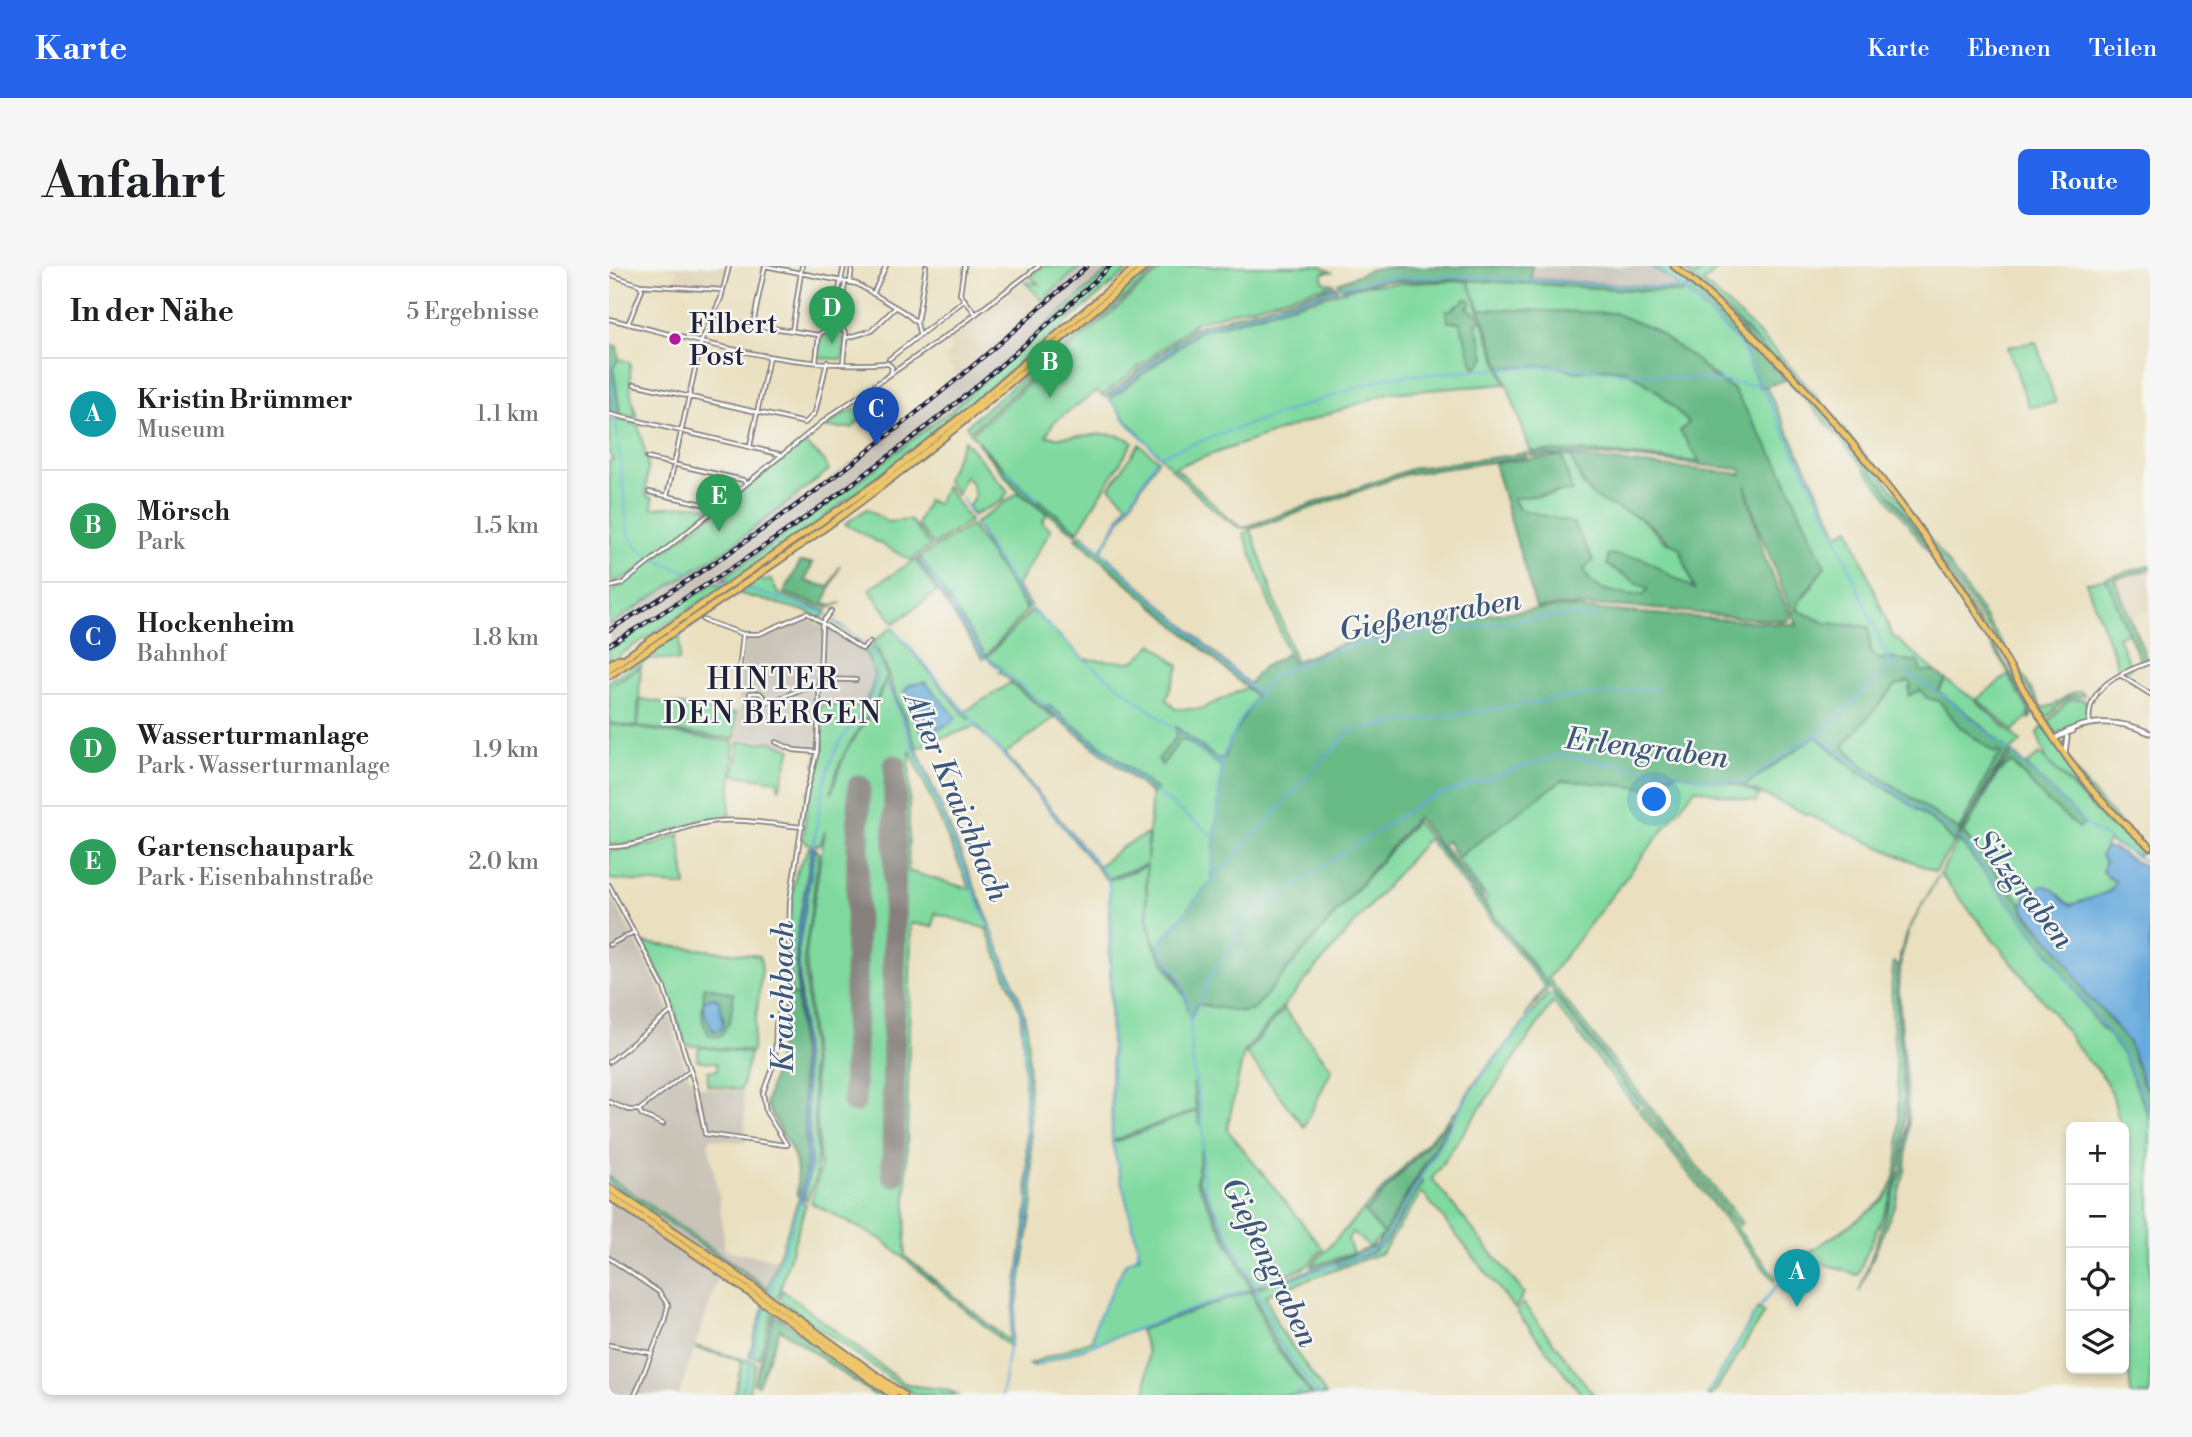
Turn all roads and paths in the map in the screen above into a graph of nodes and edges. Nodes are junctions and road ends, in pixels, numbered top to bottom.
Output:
1 (729, 266) edge
2 (765, 266) edge
3 (802, 266) edge
4 (844, 266) edge
5 (852, 266) edge
6 (886, 266) edge
7 (926, 266) edge
8 (964, 266) edge
9 (1039, 266) edge
10 (1137, 266) edge
11 (1146, 266) edge
12 (1674, 266) edge
13 (801, 271) junction
14 (611, 275) edge
15 (846, 281) junction
16 (638, 284) junction
17 (723, 290) junction
18 (873, 294) junction
19 (965, 300) junction
20 (896, 307) junction
21 (976, 314) junction
22 (610, 319) edge
23 (712, 319) junction
24 (917, 323) junction
25 (628, 324) junction
26 (753, 324) junction
27 (832, 324) junction
28 (839, 325) junction
29 (792, 331) junction
30 (919, 333) junction
31 (819, 335) junction
32 (846, 338) junction
33 (701, 341) junction
34 (769, 357) junction
35 (889, 359) dead end
36 (816, 362) junction
37 (827, 362) junction
38 (843, 362) junction
39 (883, 364) junction
40 (890, 364) junction
41 (905, 364) junction
42 (891, 373) junction
43 (635, 384) dead end
44 (688, 396) junction
45 (758, 412) junction
46 (609, 414) edge
47 (681, 430) junction
48 (750, 446) junction
49 (783, 455) junction
50 (647, 458) dead end
51 (673, 464) junction
52 (747, 483) junction
53 (649, 492) dead end
54 (667, 496) junction
55 (716, 507) junction
56 (741, 583) junction
57 (609, 588) edge
58 (732, 588) junction
59 (830, 612) dead end
60 (703, 620) dead end
61 (823, 621) junction
62 (743, 634) junction
63 (867, 644) dead end
64 (633, 653) junction
65 (2150, 662) edge
66 (609, 664) edge
67 (609, 669) edge
68 (2120, 675) junction
69 (609, 676) edge
70 (819, 679) junction
71 (856, 680) dead end
72 (738, 681) dead end
73 (818, 688) junction
74 (2150, 694) edge
75 (768, 702) junction
76 (2090, 723) junction
77 (2072, 731) junction
78 (2150, 733) edge
79 (2068, 735) junction
80 (2056, 738) junction
81 (776, 742) dead end
82 (817, 752) junction
83 (2065, 752) junction
84 (803, 827) junction
85 (609, 847) edge
86 (2150, 847) edge
87 (609, 885) edge
88 (634, 932) junction
89 (609, 945) edge
90 (672, 1011) junction
91 (609, 1062) edge
92 (689, 1071) junction
93 (609, 1102) edge
94 (639, 1110) junction
95 (663, 1124) dead end
96 (609, 1188) edge
97 (609, 1196) edge
98 (609, 1258) edge
99 (763, 1297) junction
100 (781, 1310) junction
101 (609, 1345) edge
102 (652, 1353) junction
103 (890, 1385) junction
104 (635, 1395) edge
105 (893, 1395) edge
106 (904, 1395) edge
107 (911, 1395) edge

1 - 17 street
2 - 13 street
2 - 26 street
3 - 13 street
4 - 15 street
5 - 15 street
6 - 18 street
7 - 24 street
8 - 19 street
9 - 21 street
10 - 56 main road
11 - 56 main road
12 - 80 main road
13 - 15 street
13 - 29 street
14 - 16 street
15 - 18 street
15 - 27 street
15 - 28 street
16 - 17 street
16 - 25 street
17 - 23 street
18 - 20 street
19 - 21 street
19 - 30 street
20 - 24 street
20 - 32 street
21 - 41 street
22 - 25 street
23 - 26 street
23 - 33 street
24 - 30 street
25 - 33 street
26 - 29 street
27 - 28 street
27 - 31 street
28 - 32 street
29 - 31 street
30 - 35 street
31 - 36 street
32 - 38 street
33 - 34 street
33 - 44 street
34 - 36 street
34 - 45 street
36 - 37 street
37 - 38 street
37 - 45 street
38 - 39 street
39 - 40 street
39 - 42 street
40 - 41 street
40 - 42 street
41 - 42 street
42 - 49 street
43 - 44 street
44 - 45 street
44 - 47 street
45 - 48 street
46 - 47 street
47 - 48 street
47 - 51 street
48 - 49 street
49 - 52 street
50 - 51 street
51 - 52 street
51 - 54 street
52 - 55 street
53 - 54 street
54 - 55 street
55 - 57 street
56 - 58 main road
58 - 64 main road
58 - 69 main road
59 - 61 street
60 - 62 street
61 - 62 street
61 - 63 street
61 - 70 street
62 - 72 street
64 - 66 main road
64 - 67 main road
65 - 68 street
68 - 74 street
68 - 76 street
70 - 71 street
70 - 73 street
73 - 75 street
73 - 82 street
75 - 75 street
76 - 77 street
76 - 78 street
77 - 79 street
77 - 80 street
79 - 80 street
79 - 83 street
80 - 83 main road
81 - 82 street
82 - 84 street
83 - 86 main road
84 - 85 street
84 - 92 street
87 - 88 street
88 - 89 street
88 - 90 street
90 - 91 street
90 - 92 street
92 - 94 street
93 - 94 street
94 - 95 street
96 - 99 highway
97 - 99 highway
98 - 102 street
99 - 100 highway
100 - 103 highway
100 - 105 highway
101 - 102 street
102 - 104 street
103 - 106 highway
103 - 107 highway

